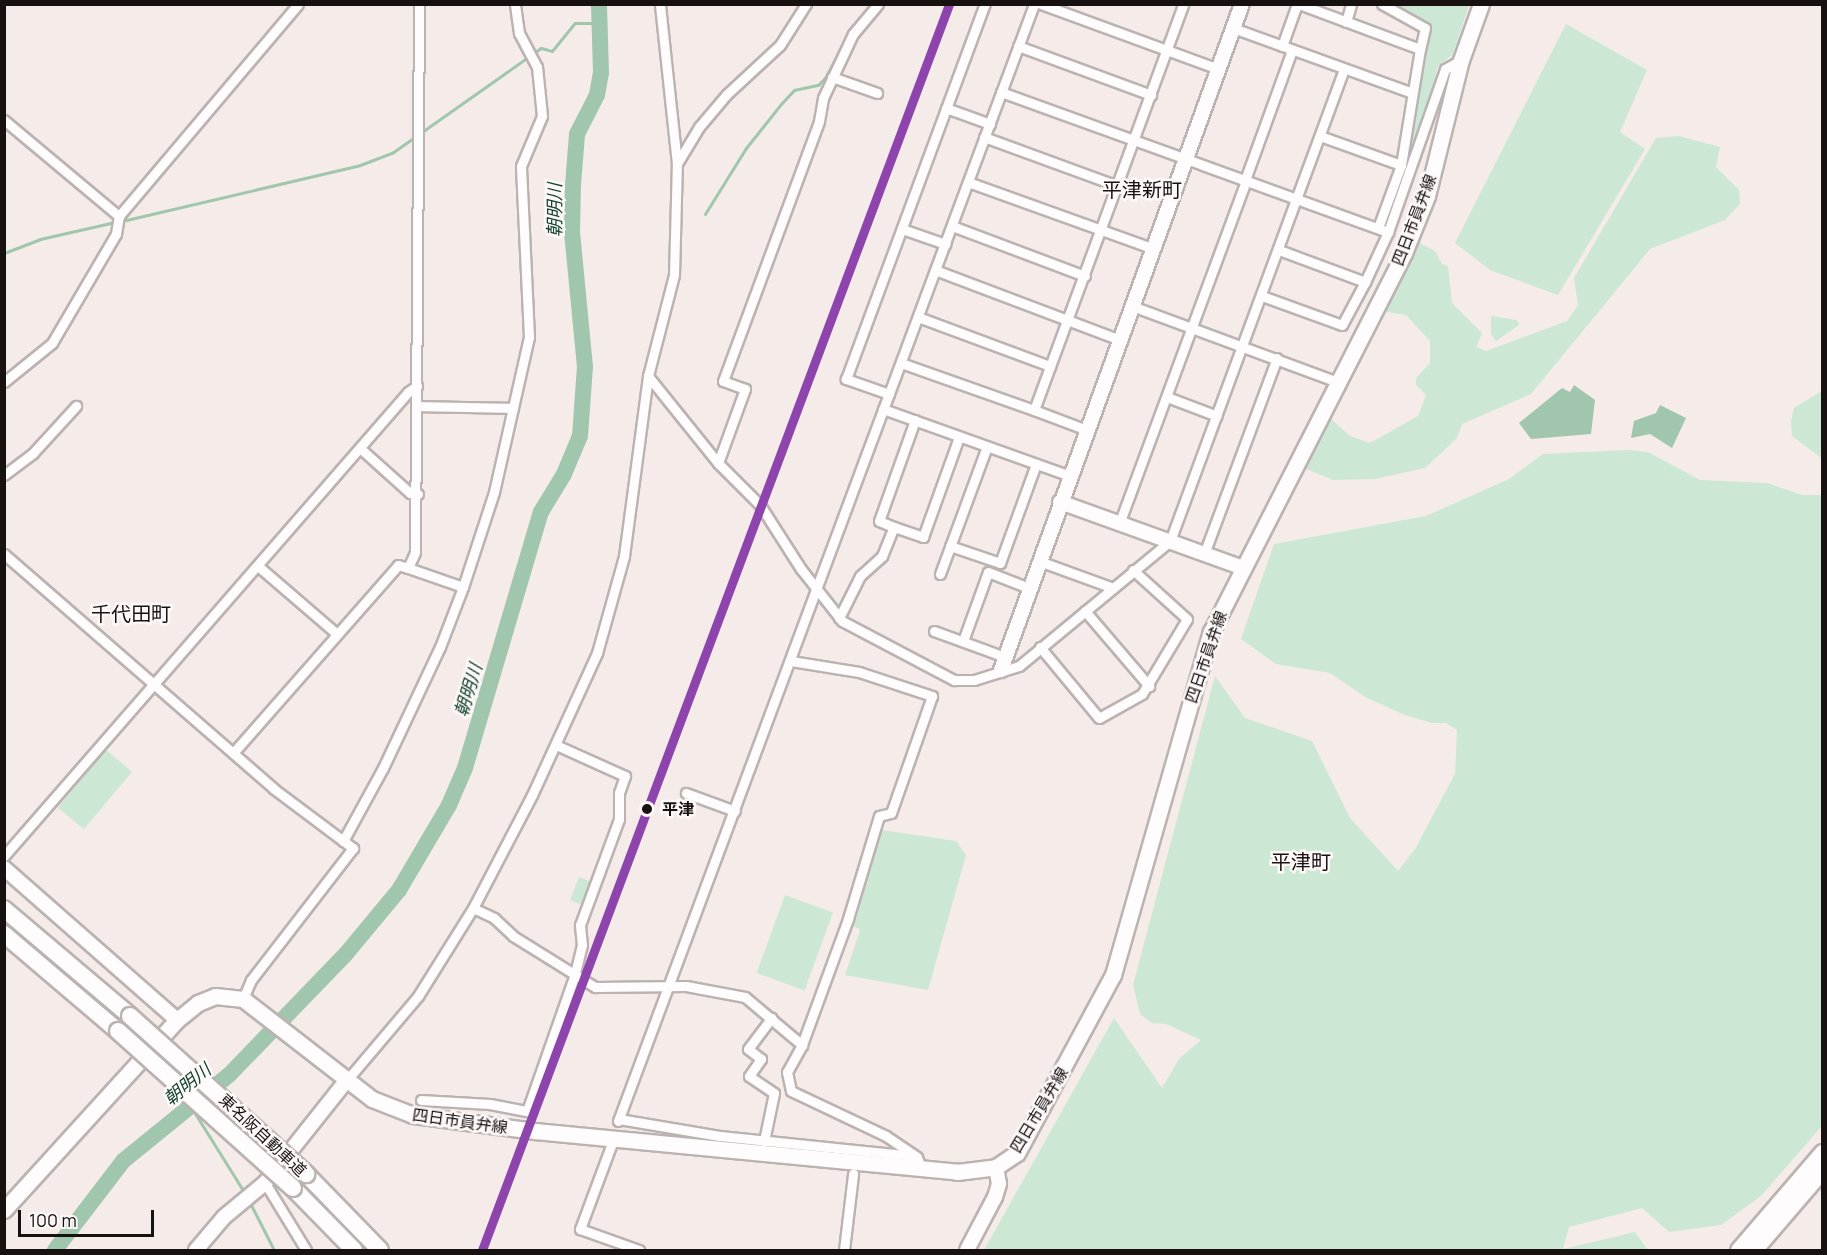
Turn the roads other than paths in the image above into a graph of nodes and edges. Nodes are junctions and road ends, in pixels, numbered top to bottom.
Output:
1 (298, 4) edge
2 (419, 4) edge
3 (515, 4) edge
4 (660, 4) edge
5 (806, 4) edge
6 (878, 4) edge
7 (985, 4) edge
8 (1034, 4) edge
9 (1041, 4) edge
10 (1242, 4) edge
11 (1298, 4) edge
12 (1351, 4) edge
13 (1382, 4) edge
14 (1481, 4) edge
15 (1183, 5) edge
16 (1346, 21) junction
17 (1233, 28) junction
18 (1018, 46) junction
19 (1282, 46) junction
20 (1420, 49) junction
21 (1167, 50) junction
22 (1292, 50) junction
23 (1461, 60) junction
24 (1219, 69) junction
25 (1344, 69) junction
26 (832, 77) junction
27 (1001, 92) junction
28 (877, 93) dead end
29 (1413, 93) junction
30 (1151, 94) junction
31 (946, 108) junction
32 (4, 120) edge
33 (990, 124) junction
34 (1320, 136) junction
35 (984, 137) junction
36 (1134, 140) junction
37 (1186, 159) junction
38 (677, 165) junction
39 (1401, 165) junction
40 (1246, 180) junction
41 (968, 182) junction
42 (1118, 186) junction
43 (1297, 199) junction
44 (119, 220) junction
45 (952, 226) junction
46 (1378, 228) junction
47 (902, 229) junction
48 (1101, 231) junction
49 (1388, 232) junction
50 (945, 244) junction
51 (1154, 249) junction
52 (1279, 250) junction
53 (935, 270) junction
54 (1085, 276) junction
55 (1365, 282) junction
56 (1262, 296) junction
57 (1132, 306) junction
58 (918, 317) junction
59 (1069, 321) junction
60 (1193, 327) junction
61 (1120, 340) junction
62 (1243, 346) junction
63 (1277, 358) junction
64 (901, 363) junction
65 (1050, 366) junction
66 (648, 376) junction
67 (4, 382) edge
68 (1338, 382) junction
69 (417, 386) junction
70 (889, 394) junction
71 (1167, 397) junction
72 (76, 406) dead end
73 (417, 406) junction
74 (513, 408) junction
75 (883, 409) junction
76 (1034, 410) junction
77 (1217, 416) junction
78 (915, 420) junction
79 (1087, 430) junction
80 (959, 436) junction
81 (987, 446) junction
82 (361, 448) junction
83 (718, 463) junction
84 (1036, 464) junction
85 (4, 475) edge
86 (1070, 476) junction
87 (418, 494) junction
88 (1060, 502) junction
89 (1119, 524) junction
90 (894, 527) junction
91 (1170, 542) junction
92 (950, 546) junction
93 (4, 554) edge
94 (1204, 554) junction
95 (1039, 561) junction
96 (258, 566) junction
97 (1241, 567) junction
98 (408, 568) junction
99 (1133, 570) junction
100 (940, 574) dead end
101 (463, 587) junction
102 (817, 588) junction
103 (1029, 588) junction
104 (1113, 588) junction
105 (1085, 610) junction
106 (839, 618) junction
107 (934, 631) dead end
108 (337, 634) junction
109 (963, 641) junction
110 (1040, 646) junction
111 (791, 661) junction
112 (1003, 664) junction
113 (154, 684) junction
114 (1149, 686) junction
115 (556, 745) junction
116 (233, 753) junction
117 (686, 793) dead end
118 (735, 811) junction
119 (343, 841) junction
120 (4, 856) edge
121 (4, 868) edge
122 (474, 908) junction
123 (4, 909) edge
124 (4, 934) edge
125 (574, 976) junction
126 (669, 987) junction
127 (249, 1004) junction
128 (771, 1018) junction
129 (177, 1020) junction
130 (802, 1045) junction
131 (342, 1076) junction
132 (421, 1100) dead end
133 (764, 1141) junction
134 (612, 1143) dead end
135 (1822, 1152) edge
136 (919, 1162) junction
137 (996, 1167) junction
138 (1822, 1171) edge
139 (853, 1174) dead end
140 (265, 1183) junction
141 (4, 1210) edge
142 (196, 1251) edge
143 (306, 1251) edge
144 (354, 1251) edge
145 (380, 1251) edge
146 (639, 1251) edge
147 (844, 1251) edge
148 (967, 1251) edge
149 (1738, 1251) edge
150 (1754, 1251) edge

1 - 44 street
2 - 69 street
3 - 74 street
4 - 38 street
5 - 38 street
6 - 26 street
7 - 31 street
8 - 18 street
9 - 21 street
10 - 17 street
11 - 16 street
11 - 19 street
12 - 16 street
13 - 20 street
14 - 23 main road, 四日市員弁線
15 - 21 street
16 - 20 street
17 - 19 street
17 - 24 street
18 - 27 street
18 - 30 street
19 - 22 street
20 - 29 street
21 - 24 street
21 - 30 street
22 - 25 street
22 - 40 street
23 - 49 street
23 - 68 main road, 四日市員弁線
24 - 37 street
25 - 29 street
25 - 34 street
26 - 28 street
26 - 83 street
27 - 33 street
27 - 36 street
29 - 39 street
30 - 36 street
31 - 33 street
31 - 47 street
32 - 44 street
33 - 35 street
34 - 39 street
34 - 43 street
35 - 41 street
35 - 42 street
36 - 37 street
36 - 42 street
37 - 40 street
37 - 51 street
38 - 66 street
39 - 46 street
40 - 43 street
40 - 60 street
41 - 45 street
41 - 48 street
42 - 48 street
43 - 46 street
43 - 52 street
44 - 67 street
45 - 50 street
45 - 54 street
46 - 49 street
47 - 50 street
47 - 70 street
48 - 51 street
48 - 54 street
49 - 55 street
50 - 53 street
51 - 57 street
52 - 55 street
52 - 56 street
53 - 58 street
53 - 59 street
54 - 59 street
55 - 56 street
56 - 62 street
57 - 60 street
57 - 61 street
58 - 64 street
58 - 65 street
59 - 61 street
59 - 65 street
60 - 62 street
60 - 71 street
61 - 79 street
62 - 63 street
62 - 77 street
63 - 68 street
63 - 94 street
64 - 70 street
64 - 76 street
65 - 76 street
66 - 83 street
66 - 115 street
68 - 97 main road, 四日市員弁線
69 - 73 street
69 - 82 street
70 - 75 street
71 - 77 street
71 - 89 street
72 - 85 street
73 - 74 street
73 - 87 street
74 - 101 street
75 - 78 street
75 - 102 street
76 - 79 street
77 - 91 street
78 - 80 street
78 - 90 street
79 - 86 street
80 - 81 street
80 - 90 street
81 - 84 street
81 - 92 street
82 - 87 street
82 - 96 street
83 - 102 street
84 - 86 street
84 - 92 street
86 - 88 street
87 - 98 street
88 - 89 street
88 - 95 street
89 - 91 street
90 - 106 street
91 - 94 street
91 - 99 street
92 - 100 street
93 - 113 street
94 - 97 street
95 - 103 street
95 - 104 street
96 - 108 street
96 - 113 street
97 - 137 main road, 四日市員弁線
98 - 101 street
98 - 108 street
99 - 104 street
99 - 114 street
101 - 119 street
102 - 106 street
102 - 111 street
103 - 109 street
103 - 112 street
104 - 105 street
105 - 110 street
105 - 114 street
106 - 112 street
107 - 109 street
108 - 116 street
109 - 112 street
110 - 112 street
110 - 114 street
111 - 118 street
111 - 130 street
113 - 116 street
113 - 120 street
115 - 122 street
115 - 125 street
116 - 119 street
117 - 118 street
118 - 126 street
119 - 127 street
121 - 129 street
122 - 125 street
122 - 131 street
123 - 145 highway, 東名阪自動車道, bridge
124 - 144 highway, 東名阪自動車道, bridge
125 - 126 street
125 - 132 street
126 - 128 street
126 - 133 street
127 - 129 main road
127 - 131 main road, 四日市員弁線
128 - 130 street
128 - 133 street
129 - 141 main road
130 - 136 street
131 - 136 main road, 四日市員弁線
131 - 140 street
133 - 136 street
134 - 146 street
135 - 149 main road
136 - 137 main road, 四日市員弁線
137 - 148 street
138 - 150 main road
139 - 147 street
140 - 142 street
140 - 143 street

